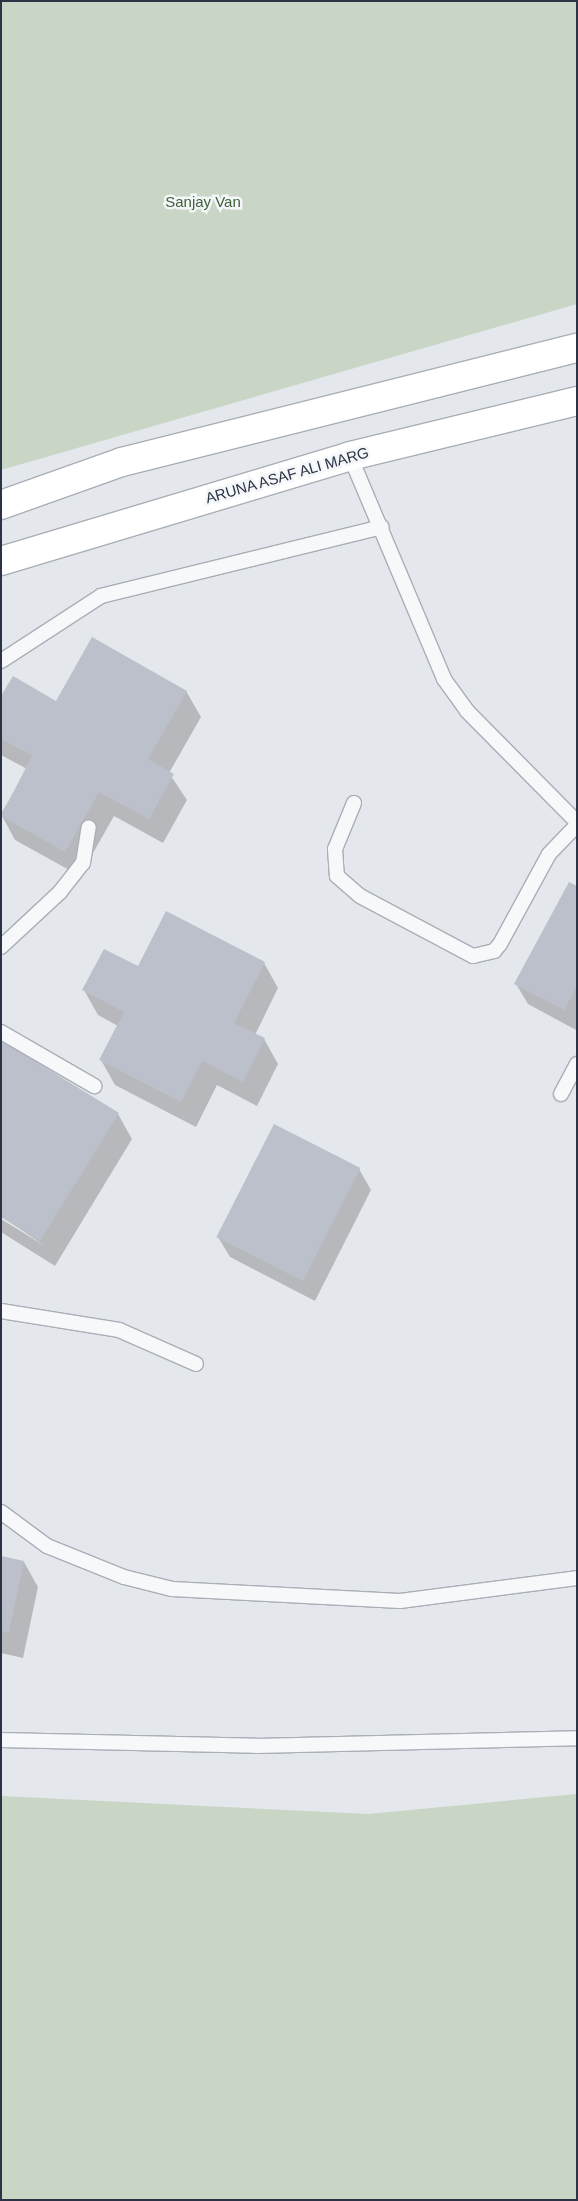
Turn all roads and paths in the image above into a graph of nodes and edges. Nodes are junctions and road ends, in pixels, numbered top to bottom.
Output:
1 (577, 348) edge
2 (577, 401) edge
3 (350, 456) junction
4 (1, 505) edge
5 (382, 527) junction
6 (1, 561) edge
7 (1, 661) edge
8 (354, 803) dead end
9 (577, 824) edge
10 (89, 827) dead end
11 (1, 947) edge
12 (1, 1032) edge
13 (577, 1064) edge
14 (94, 1086) dead end
15 (561, 1094) dead end
16 (1, 1311) edge
17 (196, 1364) dead end
18 (1, 1512) edge
19 (577, 1578) edge
20 (577, 1738) edge
21 (1, 1740) edge

1 - 4 main road
2 - 3 main road, ARUNA ASAF ALI MARG
3 - 5 lane
3 - 6 main road, ARUNA ASAF ALI MARG
5 - 7 lane
5 - 9 lane
8 - 9 lane
10 - 11 lane
12 - 14 lane
13 - 15 lane
16 - 17 lane
18 - 19 lane
20 - 21 lane

